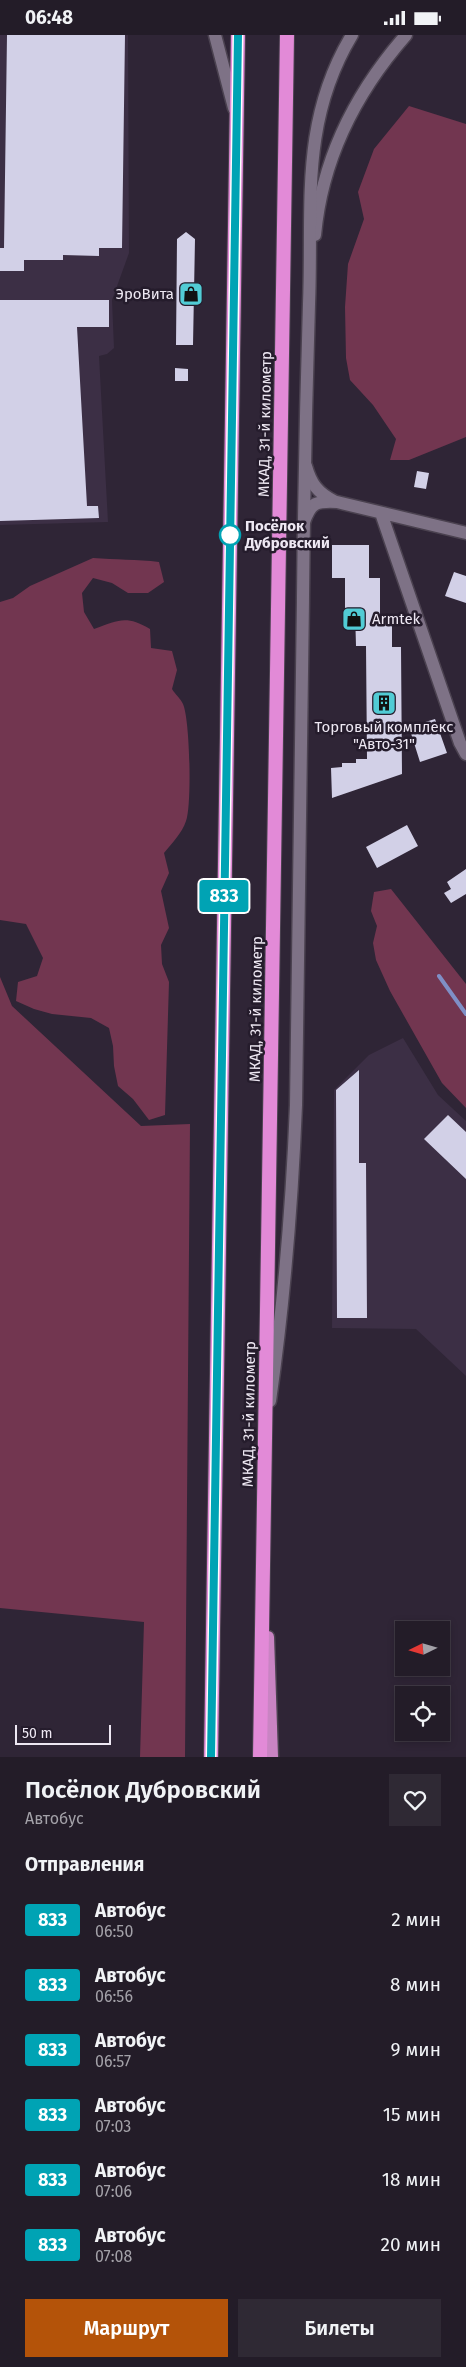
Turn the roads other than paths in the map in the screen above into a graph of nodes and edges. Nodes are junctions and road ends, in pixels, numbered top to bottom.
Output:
1 (215, 35) edge
2 (238, 35) edge
3 (286, 35) edge
4 (352, 35) edge
5 (406, 35) edge
6 (237, 120) junction
7 (310, 300) junction
8 (304, 460) junction
9 (337, 502) junction
10 (381, 513) junction
11 (304, 522) junction
12 (466, 533) edge
13 (466, 754) edge
14 (265, 1441) junction
15 (264, 1528) junction
16 (211, 1725) junction
17 (205, 1757) edge
18 (211, 1757) edge
19 (260, 1757) edge
20 (272, 1757) edge

1 - 6 main road
2 - 6 highway
3 - 14 highway, МКАД, 31-й километр
4 - 7 main road
5 - 7 main road
6 - 16 highway
7 - 8 main road
8 - 9 main road
8 - 11 main road
9 - 10 main road
9 - 11 main road
10 - 12 main road
10 - 13 main road
11 - 14 main road
14 - 15 highway, МКАД, 31-й километр
15 - 19 highway, МКАД, 31-й километр
15 - 20 main road
16 - 17 main road
16 - 18 highway

